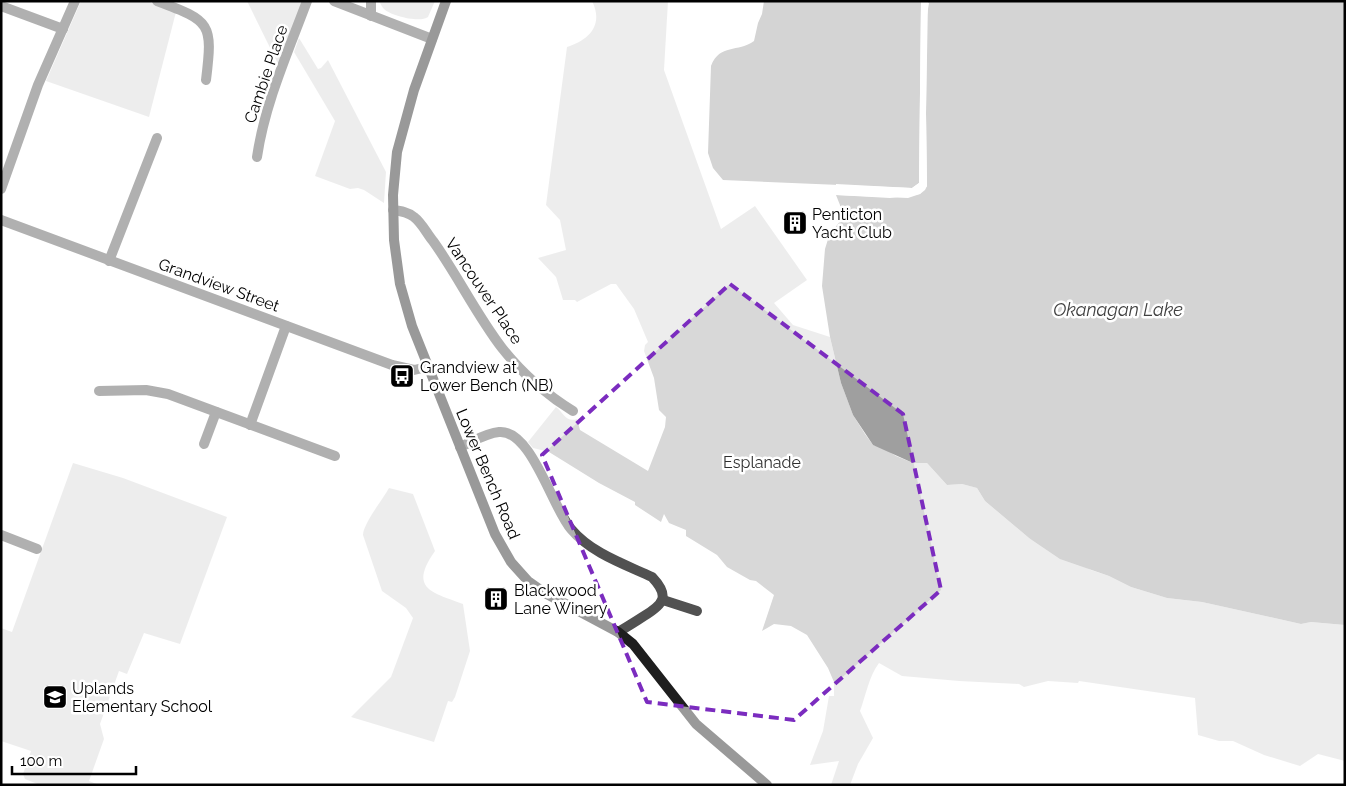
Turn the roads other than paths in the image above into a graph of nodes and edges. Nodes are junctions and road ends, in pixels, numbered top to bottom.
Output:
1 (75, 1) edge
2 (157, 1) edge
3 (307, 1) edge
4 (334, 1) edge
5 (371, 1) edge
6 (446, 1) edge
7 (1, 6) edge
8 (371, 16) junction
9 (63, 29) junction
10 (432, 39) junction
11 (206, 80) dead end
12 (157, 138) dead end
13 (257, 157) dead end
14 (1, 190) edge
15 (393, 210) junction
16 (1, 220) edge
17 (109, 261) junction
18 (286, 326) junction
19 (427, 367) junction
20 (99, 391) dead end
21 (573, 411) dead end
22 (216, 412) junction
23 (250, 425) junction
24 (204, 444) dead end
25 (460, 447) junction
26 (335, 456) dead end
27 (1, 536) edge
28 (37, 548) dead end
29 (663, 600) junction
30 (697, 612) dead end
31 (618, 632) junction
32 (767, 785) edge

1 - 9 street
2 - 11 street
3 - 13 street, Cambie Place
4 - 8 street
5 - 8 street
6 - 10 street, Lower Bench Road
7 - 9 street
8 - 10 street
9 - 14 street
10 - 15 street, Lower Bench Road
12 - 17 street
15 - 19 street, Lower Bench Road
15 - 21 street, Vancouver Place
16 - 17 street, Grandview Street
17 - 18 street, Grandview Street
18 - 19 street, Grandview Street
18 - 23 street
19 - 25 street, Lower Bench Road
20 - 22 street
22 - 23 street
22 - 24 street
23 - 26 street
25 - 29 street
25 - 31 street, Lower Bench Road
27 - 28 street
29 - 30 street
29 - 31 street
31 - 32 street, Lower Bench Road

